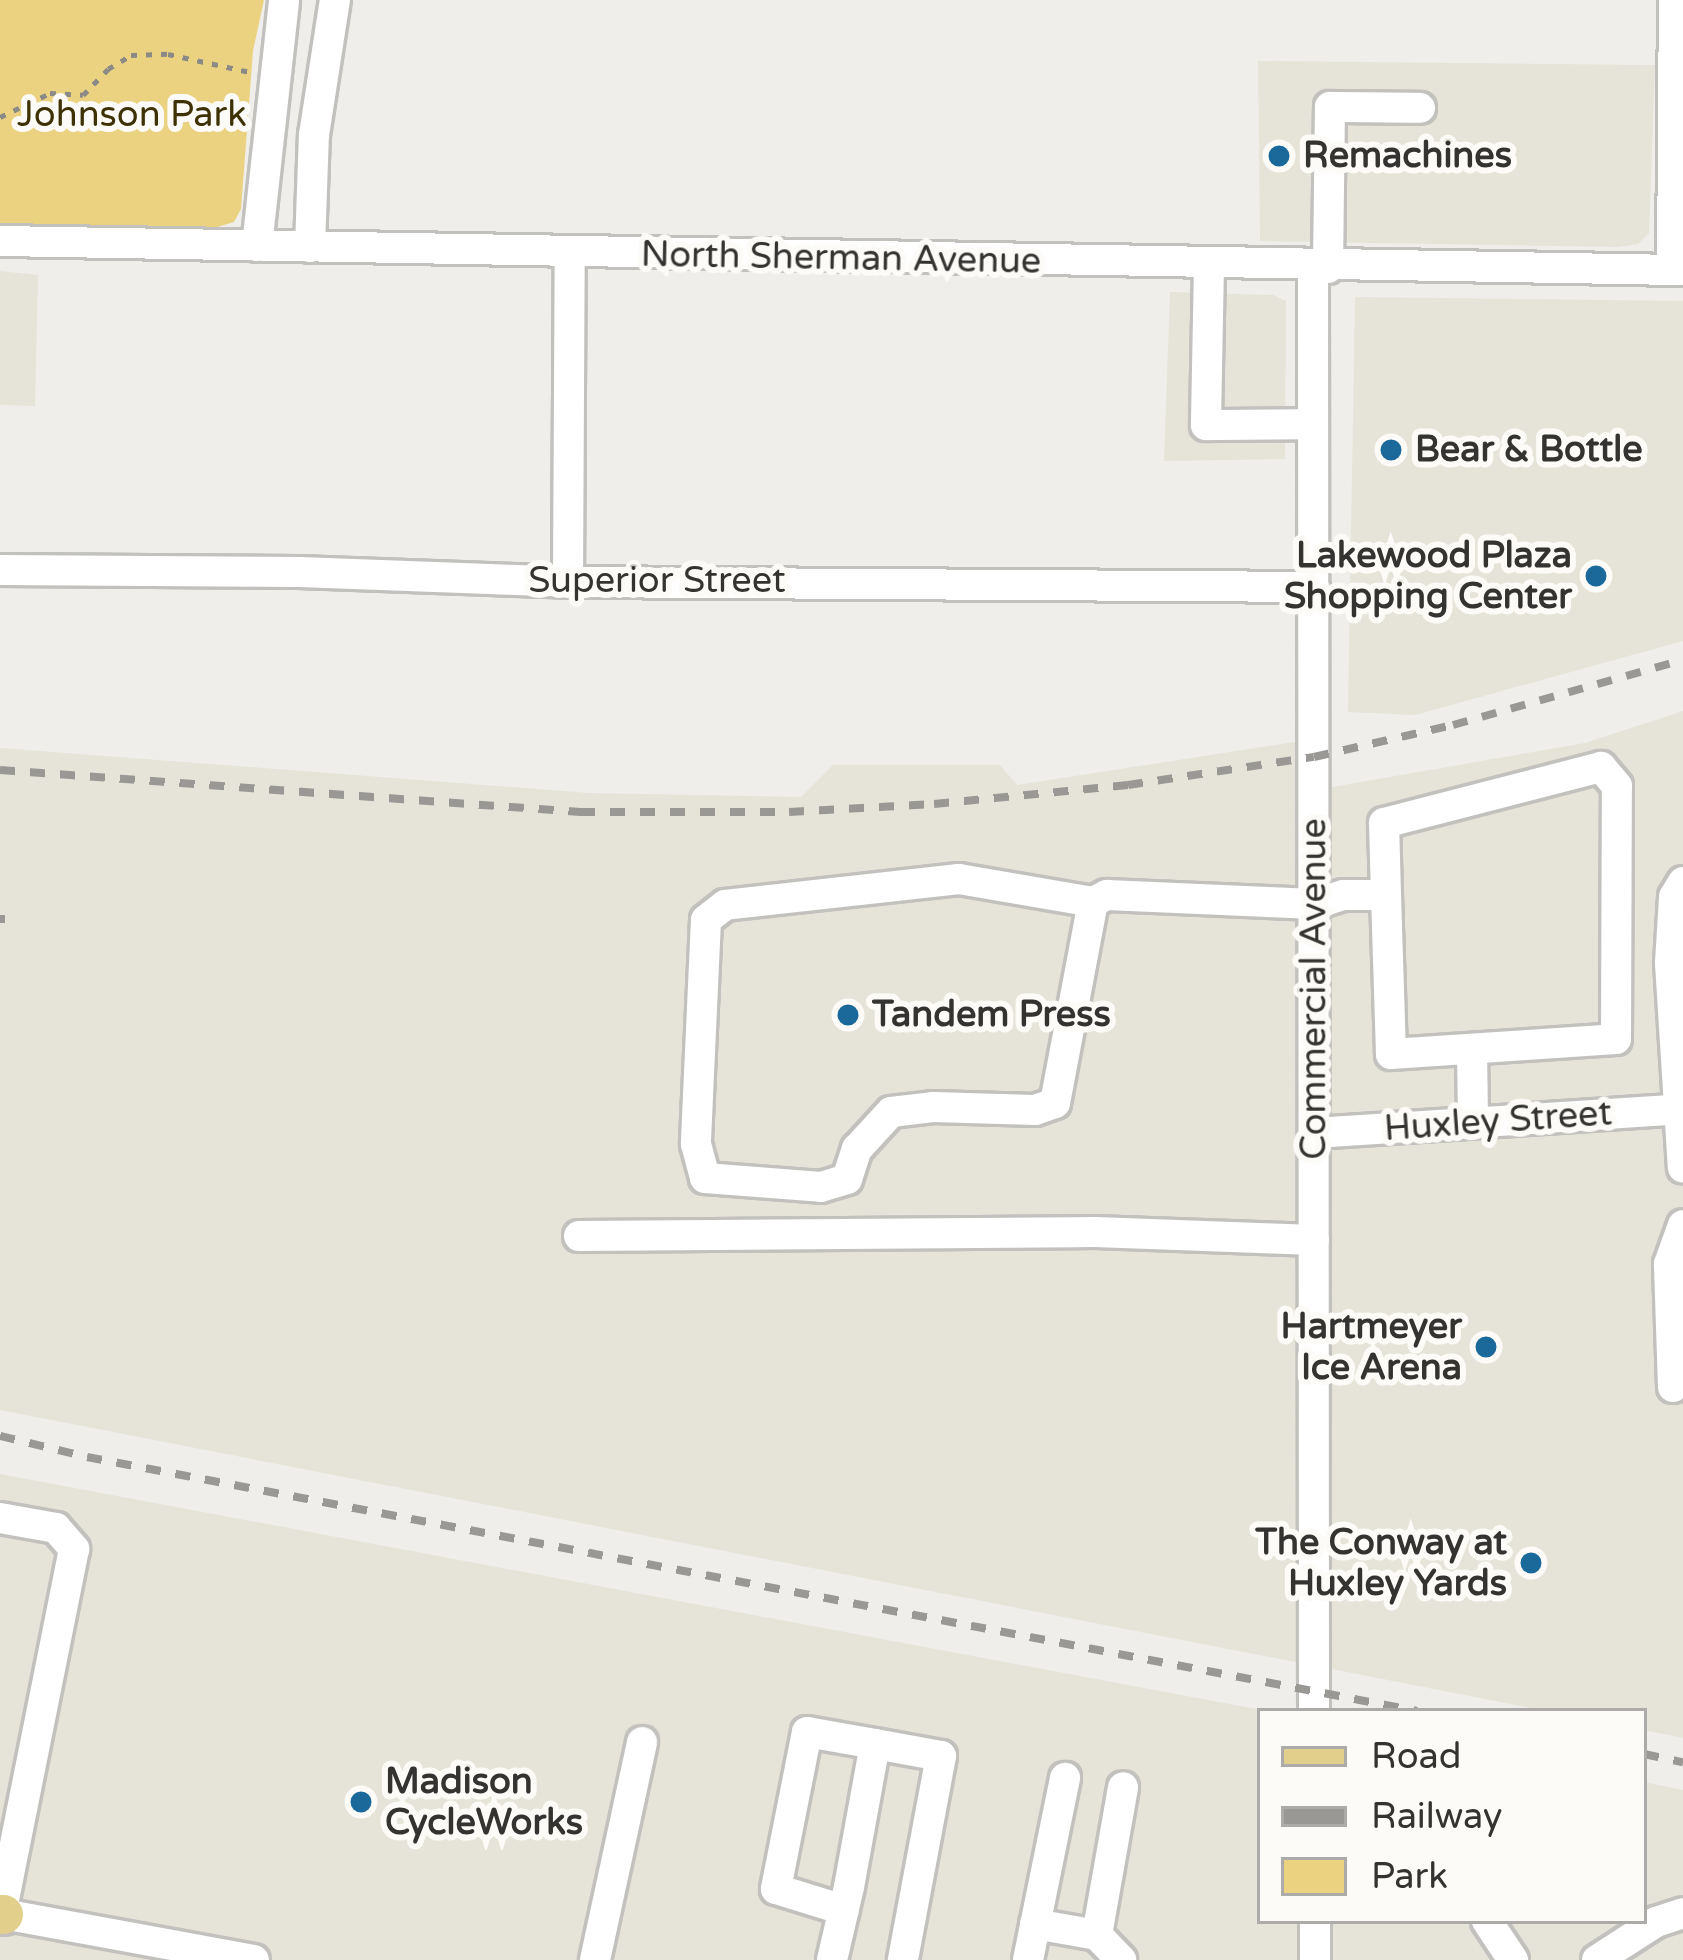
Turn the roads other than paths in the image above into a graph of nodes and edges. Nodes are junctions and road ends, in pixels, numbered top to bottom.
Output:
1 (284, 0) edge
2 (335, 0) edge
3 (1674, 0) edge
4 (1420, 108) dead end
5 (266, 152) junction
6 (313, 152) junction
7 (0, 241) edge
8 (257, 246) junction
9 (310, 248) junction
10 (570, 253) junction
11 (1209, 266) junction
12 (1321, 268) junction
13 (1677, 270) edge
14 (1313, 424) junction
15 (0, 570) edge
16 (568, 582) junction
17 (1314, 587) junction
18 (1683, 882) edge
19 (1386, 895) junction
20 (1093, 902) junction
21 (1314, 904) junction
22 (1472, 1049) junction
23 (1681, 1109) edge
24 (1473, 1122) junction
25 (1314, 1133) junction
26 (1683, 1168) edge
27 (1683, 1225) edge
28 (579, 1236) dead end
29 (1314, 1240) junction
30 (1673, 1387) dead end
31 (0, 1518) edge
32 (1314, 1708) edge
33 (642, 1742) dead end
34 (875, 1744) junction
35 (1065, 1778) dead end
36 (1123, 1787) dead end
37 (844, 1910) junction
38 (1683, 1913) edge
39 (1, 1915) edge
40 (1036, 1924) junction
41 (1315, 1924) edge
42 (1489, 1924) edge
43 (1097, 1935) junction
44 (903, 1958) edge
45 (254, 1960) edge
46 (595, 1960) edge
47 (832, 1960) edge
48 (1028, 1960) edge
49 (1121, 1960) edge
50 (1315, 1960) edge
51 (1513, 1960) edge
52 (1597, 1960) edge

1 - 5 street
2 - 6 street
3 - 13 street
4 - 12 street, Commercial Avenue
5 - 6 street
5 - 8 street
6 - 9 street
7 - 8 street, North Sherman Avenue
8 - 9 street, North Sherman Avenue
9 - 10 street, North Sherman Avenue
10 - 11 street, North Sherman Avenue
10 - 16 street
11 - 12 street, North Sherman Avenue
11 - 14 street
12 - 13 street, North Sherman Avenue
12 - 14 street, Commercial Avenue
14 - 17 street, Commercial Avenue
15 - 16 street, Superior Street
16 - 17 street, Superior Street
17 - 21 street, Commercial Avenue
18 - 23 street
19 - 21 street
19 - 22 street
19 - 22 street
20 - 20 street
20 - 21 street
21 - 25 street, Commercial Avenue
22 - 24 street
23 - 24 street, Huxley Street
23 - 26 street
24 - 25 street, Huxley Street
25 - 29 street, Commercial Avenue
27 - 30 street
28 - 29 street
29 - 32 street, Commercial Avenue
31 - 39 street
33 - 46 street
34 - 37 street
34 - 37 street
34 - 44 street
35 - 40 street
36 - 43 street
37 - 47 street
38 - 52 street
39 - 45 street
40 - 43 street
40 - 48 street
41 - 50 street
42 - 51 street
43 - 49 street

